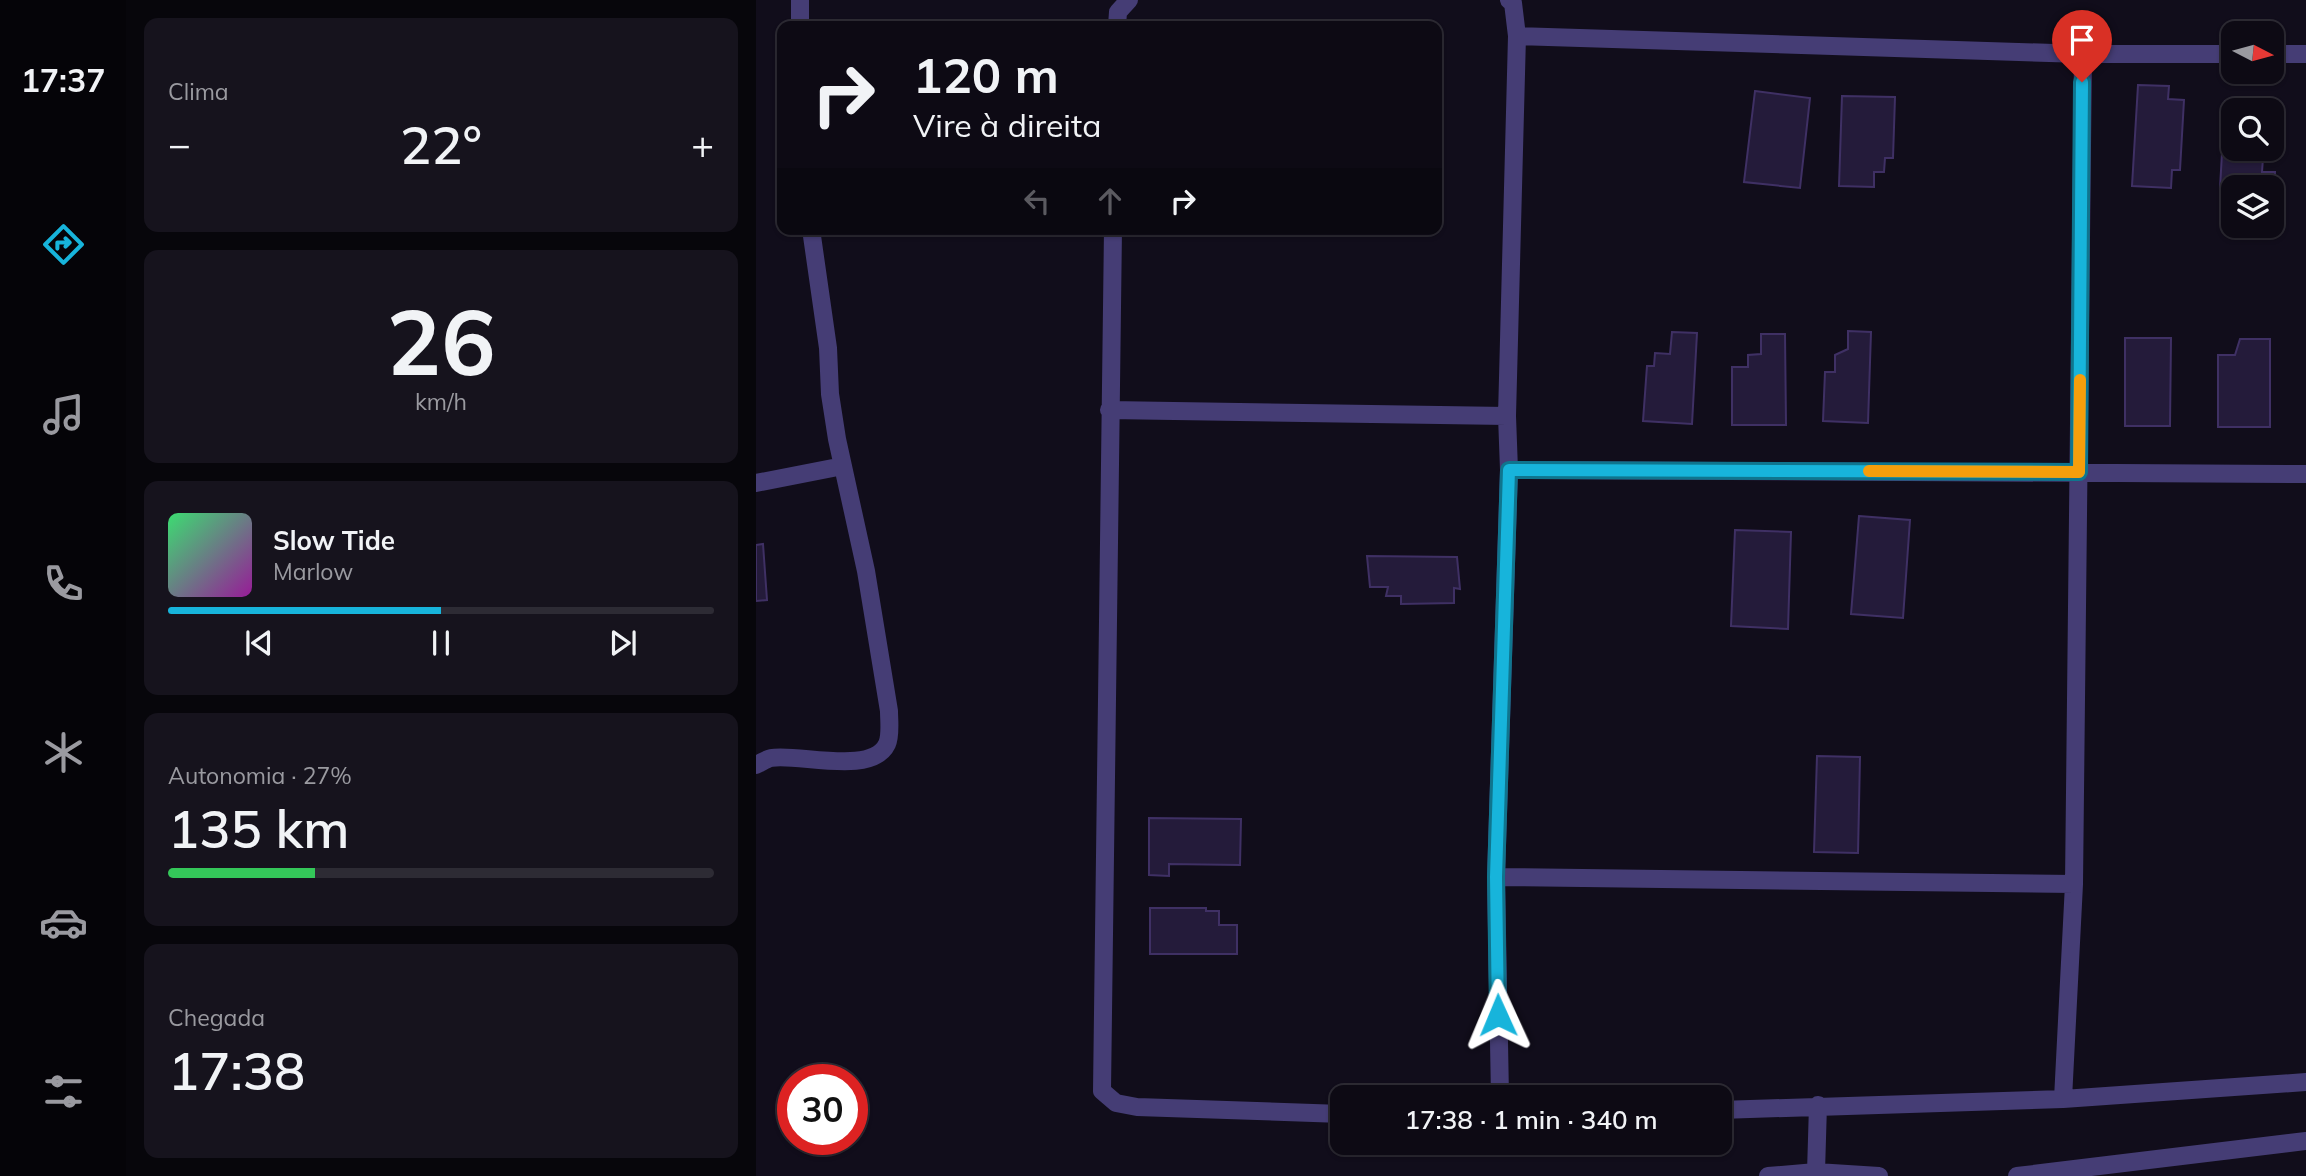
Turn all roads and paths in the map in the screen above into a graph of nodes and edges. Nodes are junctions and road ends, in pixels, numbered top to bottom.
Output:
1 (800, 0) edge
2 (1129, 0) edge
3 (1509, 0) edge
4 (800, 21) edge
5 (1117, 21) edge
6 (1517, 36) junction
7 (2083, 54) junction
8 (2221, 54) edge
9 (2284, 54) edge
10 (2306, 54) edge
11 (812, 235) edge
12 (1113, 235) edge
13 (1109, 410) junction
14 (1507, 416) junction
15 (842, 466) junction
16 (1509, 470) junction
17 (2079, 472) junction
18 (2306, 474) edge
19 (756, 482) edge
20 (756, 765) edge
21 (1496, 877) junction
22 (2074, 884) junction
23 (2306, 1082) edge
24 (1500, 1085) edge
25 (2063, 1100) junction
26 (1818, 1105) junction
27 (1732, 1109) edge
28 (1330, 1114) edge
29 (2306, 1141) edge
30 (1816, 1172) junction
31 (1768, 1176) edge
32 (1879, 1176) edge
33 (2017, 1176) edge

1 - 4 street
2 - 5 street
3 - 6 street
6 - 7 street
6 - 14 street
7 - 8 street
7 - 17 street
9 - 10 street
11 - 15 street
12 - 13 street
13 - 14 street
13 - 28 street
14 - 16 street
15 - 19 street
15 - 20 street
16 - 17 street
16 - 21 street
17 - 18 street
17 - 22 street
21 - 22 street
21 - 24 street
22 - 25 street
23 - 25 street
25 - 26 street
26 - 27 street
26 - 30 street
29 - 33 street
30 - 31 street
30 - 32 street

